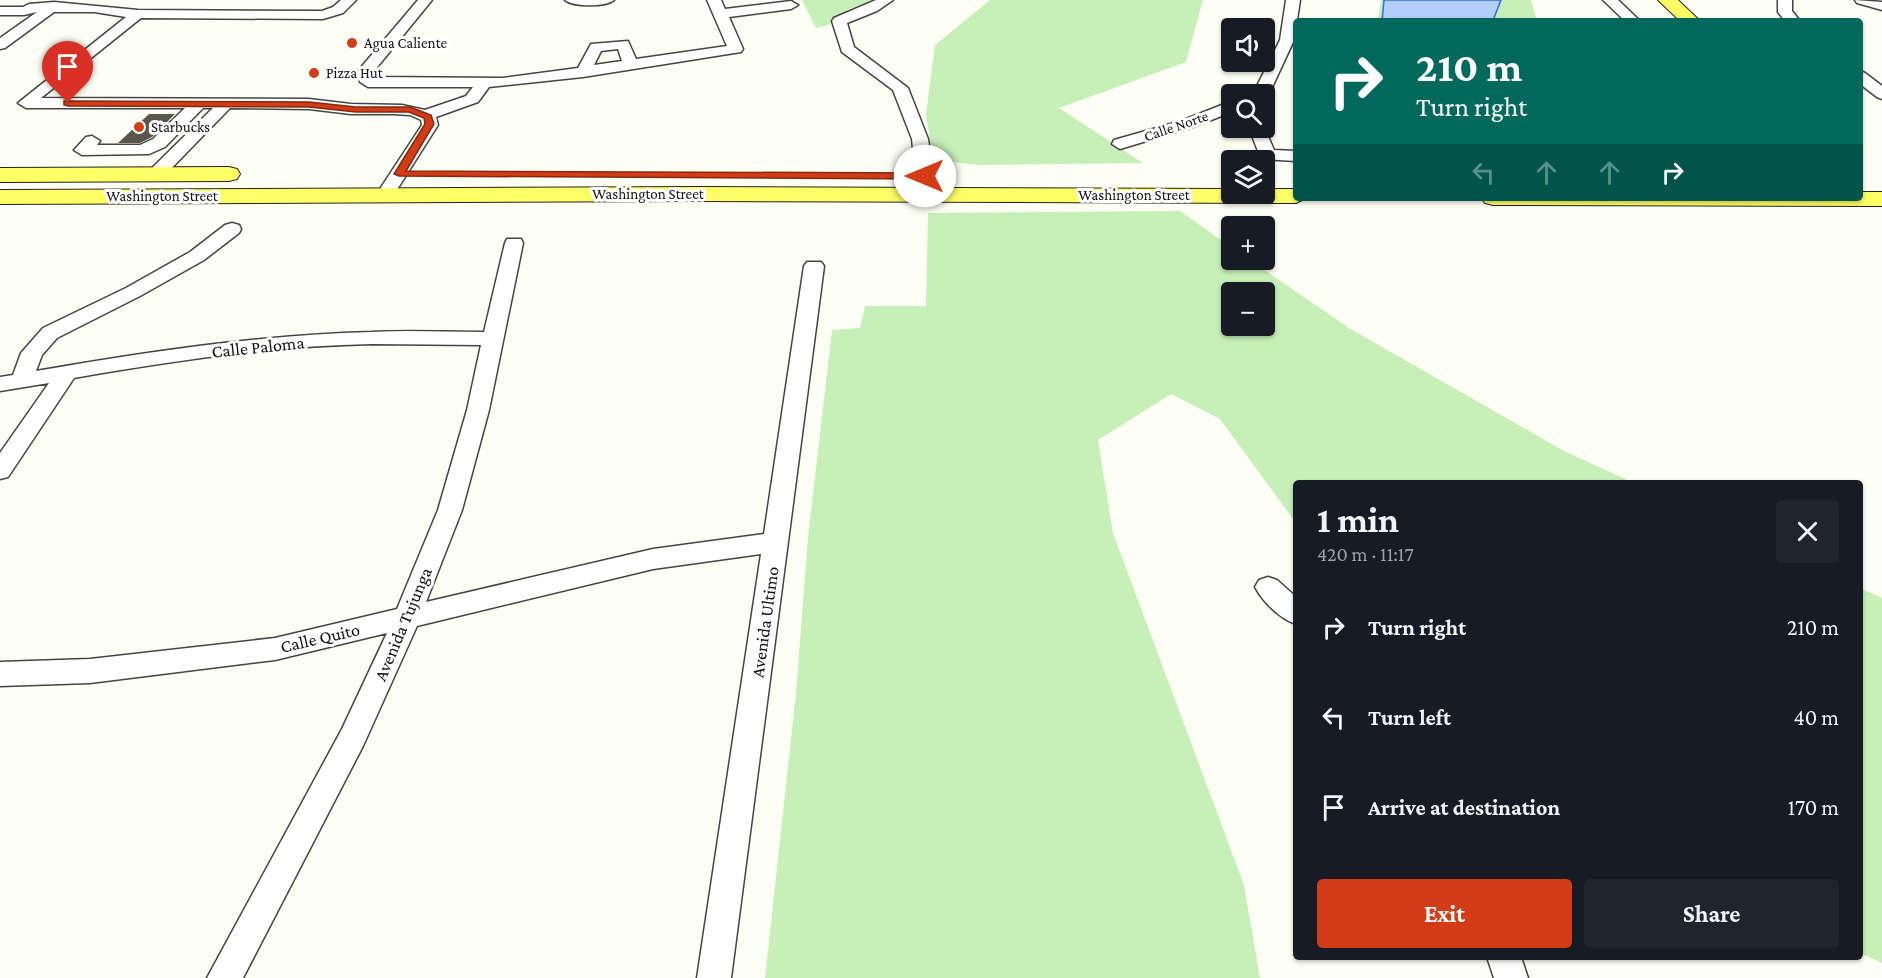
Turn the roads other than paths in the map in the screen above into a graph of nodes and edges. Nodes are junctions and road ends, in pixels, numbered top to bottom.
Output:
1 (349, 0) edge
2 (425, 0) edge
3 (572, 0) edge
4 (607, 0) edge
5 (714, 0) edge
6 (886, 0) edge
7 (1293, 0) edge
8 (1611, 0) edge
9 (1785, 0) edge
10 (1862, 0) edge
11 (1658, 4) edge
12 (791, 5) dead end
13 (1882, 6) edge
14 (37, 9) edge
15 (0, 11) edge
16 (138, 14) junction
17 (721, 14) junction
18 (1630, 18) edge
19 (1665, 18) edge
20 (1685, 18) edge
21 (1790, 18) edge
22 (0, 27) edge
23 (0, 45) edge
24 (631, 65) junction
25 (584, 72) junction
26 (1863, 78) edge
27 (485, 83) junction
28 (1266, 84) edge
29 (1882, 94) edge
30 (198, 104) junction
31 (226, 104) junction
32 (1221, 110) edge
33 (425, 116) junction
34 (1261, 138) edge
35 (92, 141) dead end
36 (1119, 144) dead end
37 (1293, 156) edge
38 (156, 174) junction
39 (248, 174) dead end
40 (376, 174) dead end
41 (399, 174) junction
42 (0, 175) edge
43 (925, 176) junction
44 (1221, 176) edge
45 (1275, 176) edge
46 (1293, 176) edge
47 (1866, 178) edge
48 (385, 195) junction
49 (1293, 196) edge
50 (0, 197) edge
51 (1863, 197) edge
52 (1882, 197) edge
53 (232, 229) dead end
54 (514, 243) dead end
55 (814, 266) dead end
56 (495, 339) junction
57 (67, 372) junction
58 (22, 380) junction
59 (0, 384) edge
60 (0, 471) edge
61 (776, 542) junction
62 (1268, 587) dead end
63 (1293, 610) edge
64 (407, 618) junction
65 (0, 674) edge
66 (1505, 960) edge
67 (224, 978) edge
68 (714, 978) edge
69 (1511, 978) edge

1 - 16 street
2 - 27 street
3 - 4 street
5 - 17 street
6 - 43 street
7 - 28 street
8 - 18 street
9 - 21 street
10 - 13 street
11 - 19 main road
11 - 20 main road
12 - 17 street
14 - 15 street
14 - 16 street
14 - 22 street
14 - 23 street
16 - 30 street
17 - 24 street
24 - 25 street
24 - 25 street
25 - 27 street
26 - 29 street
27 - 33 street
30 - 31 street
30 - 35 street
31 - 33 street
31 - 38 street
32 - 36 street, Calle Norte
33 - 41 street
34 - 37 street
38 - 39 main road, Washington Street
38 - 42 main road, Washington Street
40 - 41 main road, Washington Street
41 - 43 main road, Washington Street
41 - 48 street
43 - 44 main road, Washington Street
45 - 46 main road
47 - 52 main road
48 - 49 main road, Washington Street
48 - 50 main road, Washington Street
51 - 52 main road
53 - 58 street
54 - 56 street, Avenida Tujunga
55 - 61 street, Avenida Ultimo
56 - 57 street, Calle Paloma
56 - 64 street, Avenida Tujunga
57 - 58 street, Calle Paloma
57 - 60 street
58 - 59 street, Calle Paloma
61 - 64 street, Calle Quito
61 - 68 street, Avenida Ultimo
62 - 63 street
64 - 65 street, Calle Quito
64 - 67 street, Avenida Tujunga
66 - 69 street

